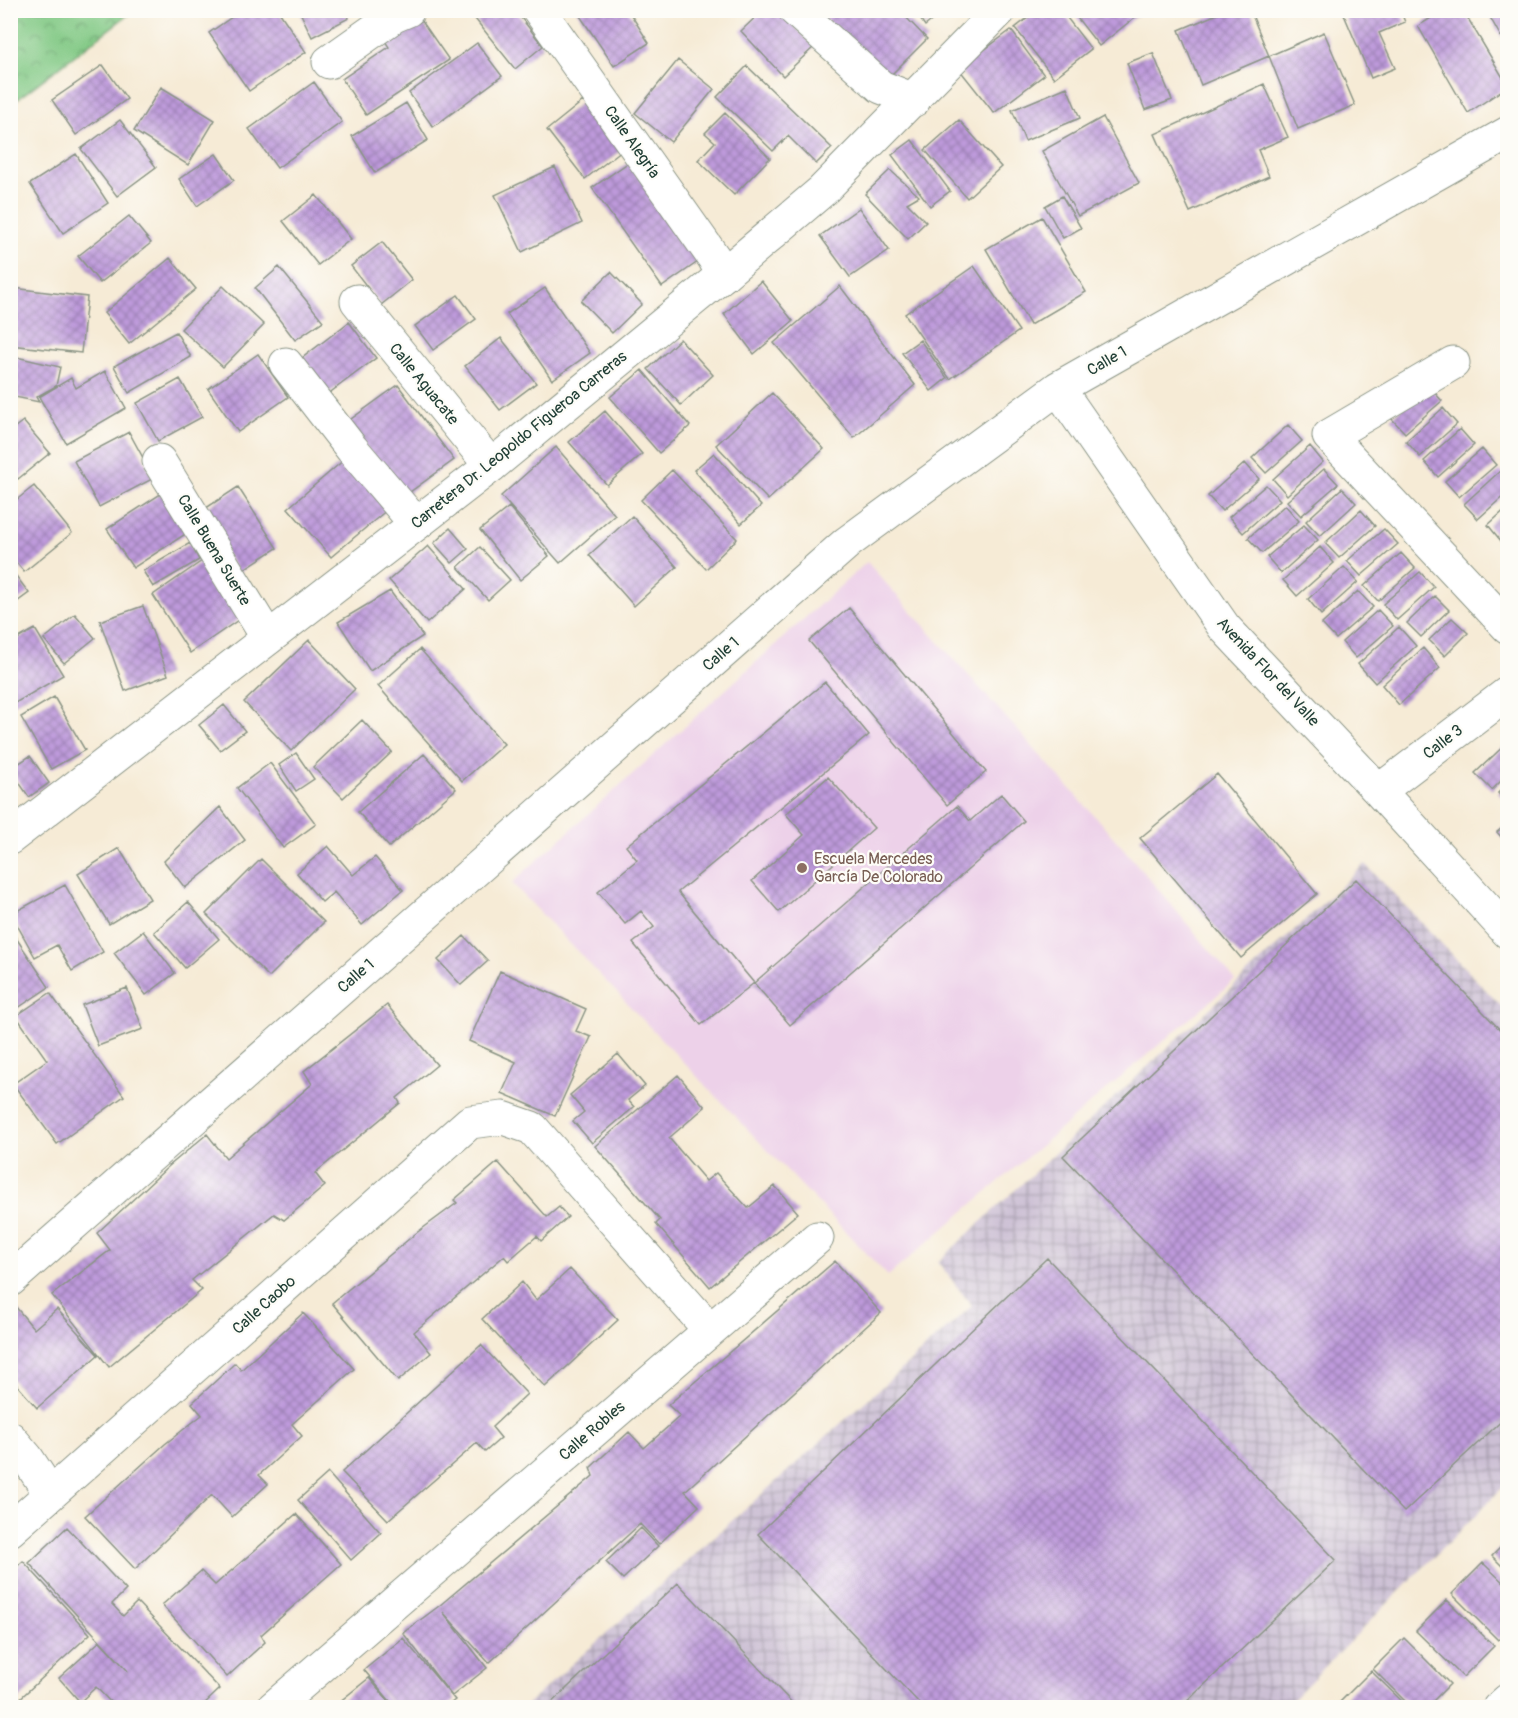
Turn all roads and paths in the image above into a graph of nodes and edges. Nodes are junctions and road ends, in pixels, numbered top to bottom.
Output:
1 (408, 10) edge
2 (539, 10) edge
3 (795, 10) edge
4 (1000, 10) edge
5 (329, 62) dead end
6 (914, 100) junction
7 (1508, 133) edge
8 (723, 275) junction
9 (357, 301) dead end
10 (1453, 363) dead end
11 (286, 364) dead end
12 (1058, 388) junction
13 (159, 461) dead end
14 (491, 466) junction
15 (416, 524) junction
16 (1508, 627) edge
17 (268, 638) junction
18 (1508, 693) edge
19 (1380, 791) junction
20 (10, 838) edge
21 (1508, 932) edge
22 (816, 1238) dead end
23 (10, 1280) edge
24 (709, 1329) junction
25 (10, 1438) edge
26 (50, 1493) junction
27 (10, 1530) edge
28 (1508, 1700) edge
29 (273, 1707) edge
30 (1499, 1707) edge

1 - 5 street
2 - 8 street, Calle Alegría
3 - 6 street
4 - 6 street, Carretera Dr. Leopoldo Figueroa Carreras
6 - 8 street, Carretera Dr. Leopoldo Figueroa Carreras
7 - 12 street, Calle 1
8 - 14 street, Carretera Dr. Leopoldo Figueroa Carreras
9 - 14 street, Calle Aguacate
10 - 16 street
11 - 15 street
12 - 19 street, Avenida Flor del Valle
12 - 23 street, Calle 1
13 - 17 street, Calle Buena Suerte
14 - 15 street, Carretera Dr. Leopoldo Figueroa Carreras
15 - 17 street, Carretera Dr. Leopoldo Figueroa Carreras
17 - 20 street, Carretera Dr. Leopoldo Figueroa Carreras
18 - 19 street, Calle 3
19 - 21 street, Avenida Flor del Valle
22 - 24 street, Calle Robles
24 - 26 street, Calle Caobo
24 - 29 street, Calle Robles
25 - 26 street
26 - 27 street, Calle Caobo
28 - 30 street

